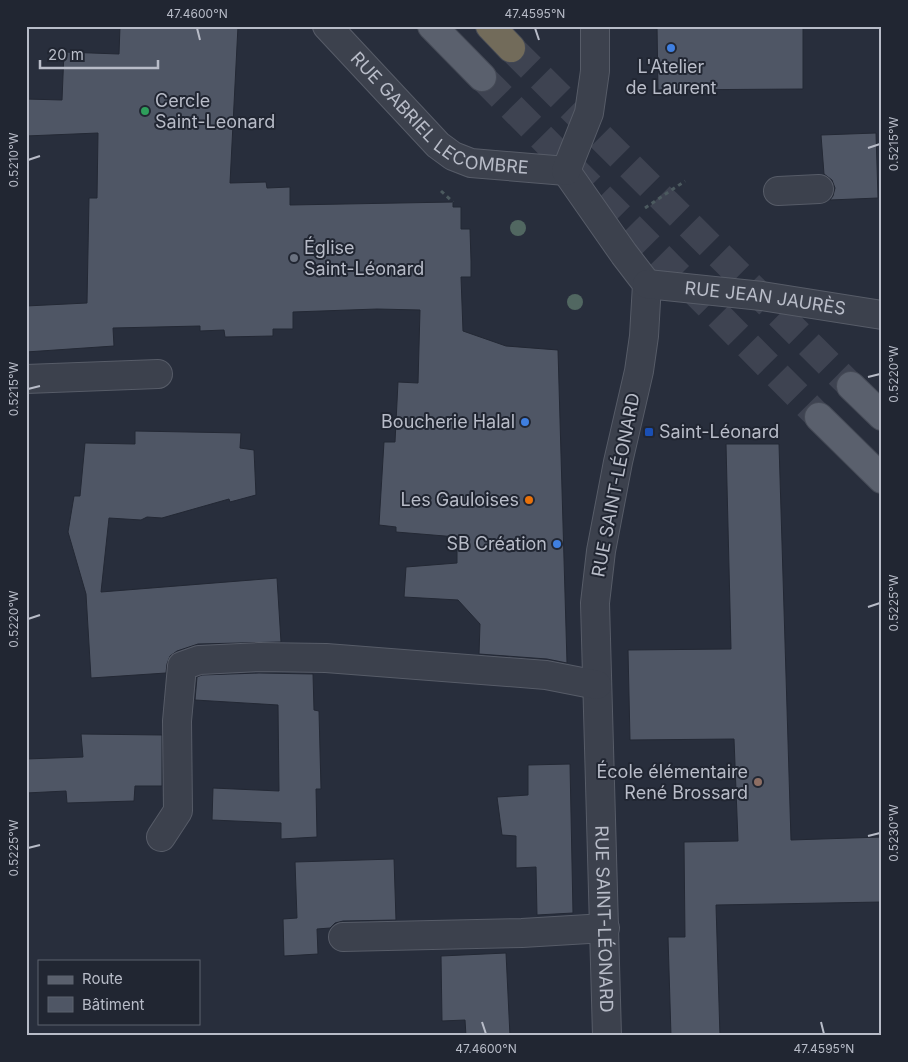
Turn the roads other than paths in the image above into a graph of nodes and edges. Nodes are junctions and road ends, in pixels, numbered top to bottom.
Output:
1 (327, 26) edge
2 (432, 26) edge
3 (490, 26) edge
4 (595, 26) edge
5 (511, 48) tunnel mouth
6 (482, 77) tunnel mouth
7 (566, 171) junction
8 (818, 189) dead end
9 (778, 191) dead end
10 (647, 284) junction
11 (882, 315) edge
12 (158, 374) dead end
13 (26, 379) edge
14 (851, 386) tunnel mouth
15 (882, 416) edge
16 (820, 417) tunnel mouth
17 (882, 479) edge
18 (597, 685) junction
19 (161, 837) dead end
20 (605, 928) junction
21 (342, 937) dead end
22 (606, 1036) edge

1 - 7 street, RUE GABRIEL LECOMBRE
2 - 6 main road
3 - 5 highway
4 - 7 street
7 - 10 street
8 - 9 street
10 - 11 street, RUE JEAN JAURÈS
10 - 18 street, RUE SAINT-LÉONARD
12 - 13 street
14 - 15 main road
16 - 17 main road
18 - 19 street
18 - 20 street, RUE SAINT-LÉONARD
20 - 21 street
20 - 22 street, RUE SAINT-LÉONARD

